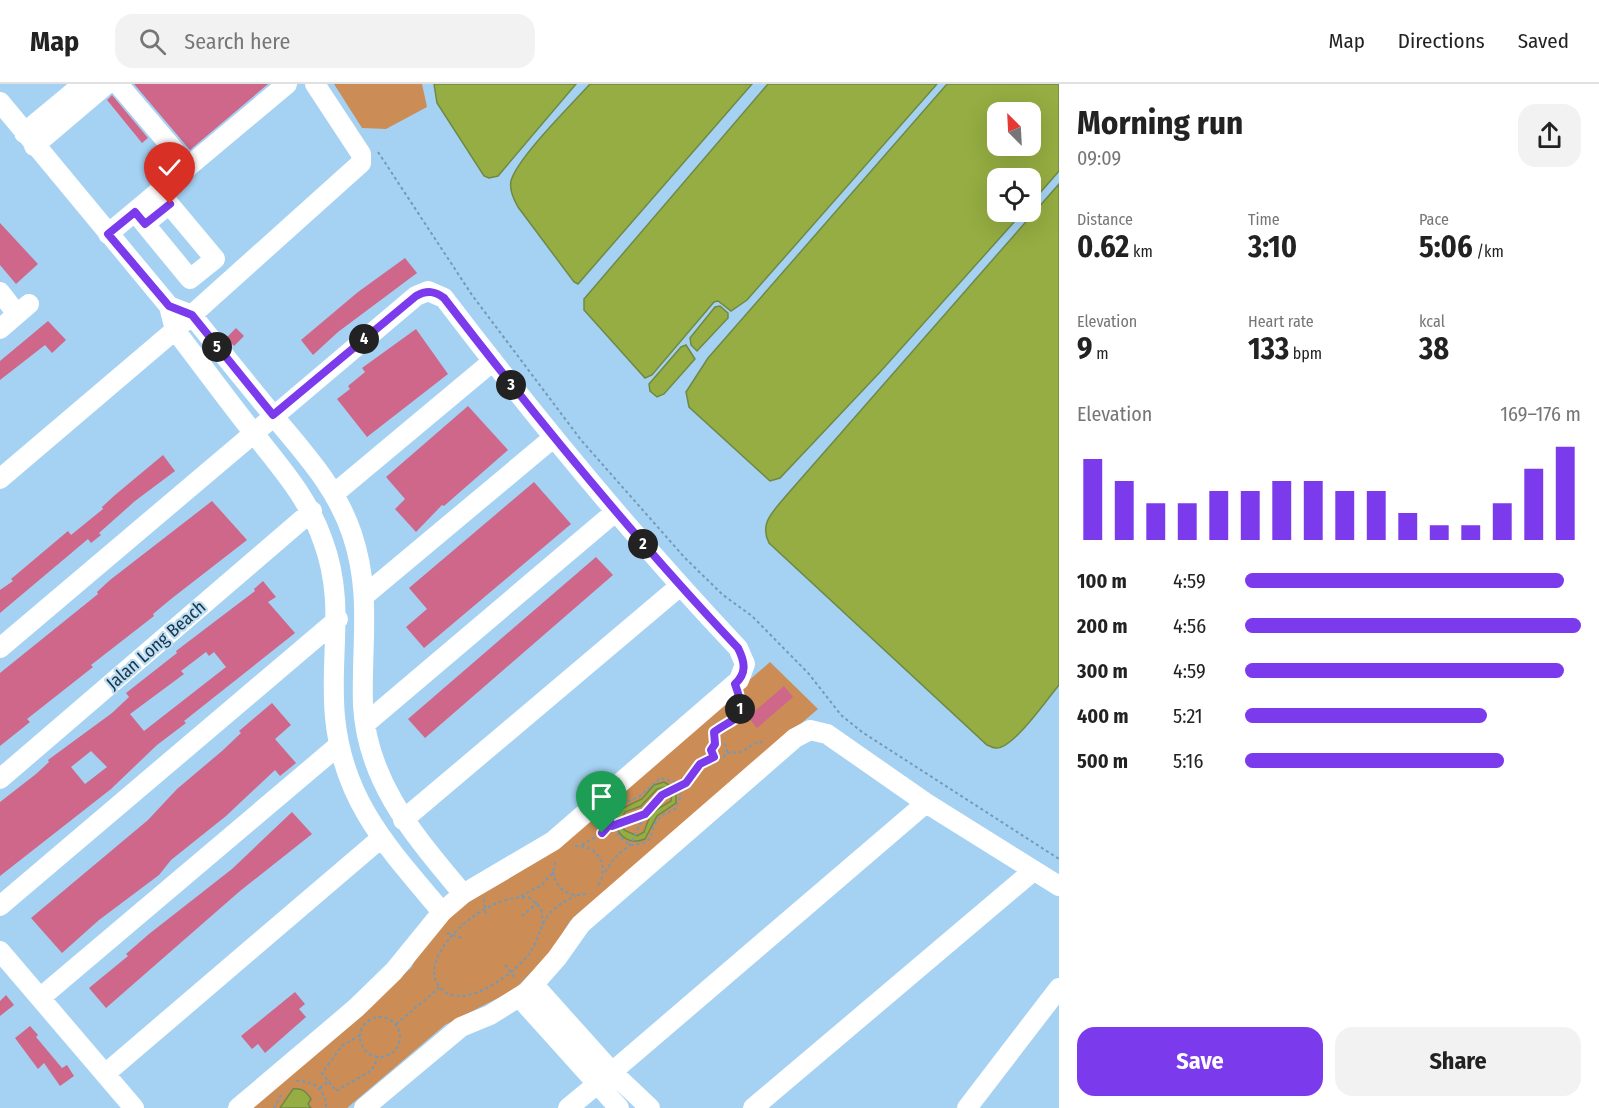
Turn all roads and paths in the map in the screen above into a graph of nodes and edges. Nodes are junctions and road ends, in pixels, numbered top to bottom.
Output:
1 (83, 84) edge
2 (107, 84) edge
3 (118, 84) edge
4 (287, 84) edge
5 (315, 84) edge
6 (0, 102) edge
7 (29, 140) junction
8 (374, 147) dead end
9 (104, 229) junction
10 (0, 292) edge
11 (169, 306) junction
12 (192, 315) junction
13 (0, 328) edge
14 (175, 330) junction
15 (493, 362) junction
16 (273, 415) junction
17 (253, 432) junction
18 (553, 438) junction
19 (0, 479) edge
20 (335, 493) junction
21 (312, 511) junction
22 (615, 512) junction
23 (680, 586) junction
24 (364, 596) junction
25 (338, 620) junction
26 (0, 648) edge
27 (735, 684) junction
28 (365, 724) junction
29 (715, 744) junction
30 (339, 745) junction
31 (727, 753) junction
32 (777, 754) junction
33 (714, 757) junction
34 (0, 779) edge
35 (677, 787) junction
36 (926, 803) junction
37 (622, 804) dead end
38 (616, 808) dead end
39 (645, 814) junction
40 (403, 820) junction
41 (613, 825) junction
42 (380, 839) junction
43 (630, 844) junction
44 (582, 846) junction
45 (568, 847) dead end
46 (557, 857) dead end
47 (1059, 859) edge
48 (1033, 871) junction
49 (553, 872) junction
50 (604, 873) junction
51 (1059, 886) edge
52 (463, 894) junction
53 (521, 896) junction
54 (576, 896) junction
55 (537, 903) junction
56 (0, 906) edge
57 (442, 912) junction
58 (522, 916) dead end
59 (543, 924) junction
60 (0, 951) edge
61 (505, 965) dead end
62 (512, 974) junction
63 (439, 988) junction
64 (1059, 988) edge
65 (527, 992) junction
66 (40, 998) junction
67 (396, 1024) junction
68 (360, 1035) junction
69 (378, 1057) junction
70 (612, 1072) junction
71 (105, 1074) junction
72 (330, 1080) junction
73 (596, 1085) junction
74 (320, 1089) junction
75 (134, 1108) edge
76 (238, 1108) edge
77 (274, 1108) edge
78 (326, 1108) edge
79 (364, 1108) edge
80 (568, 1108) edge
81 (619, 1108) edge
82 (650, 1108) edge
83 (753, 1108) edge
84 (967, 1108) edge

1 - 7 street
2 - 7 street
3 - 9 street
4 - 9 street
5 - 12 street
6 - 7 street
7 - 9 street
8 - 47 path
9 - 11 street
10 - 13 street
11 - 12 street
11 - 14 street
12 - 14 street
12 - 16 street
14 - 17 street
14 - 19 street
15 - 16 street
15 - 18 street
15 - 20 street
16 - 17 street
16 - 20 street
17 - 21 street
17 - 26 street
18 - 22 street
18 - 24 street
20 - 24 street
21 - 25 street
21 - 34 street, Jalan Long Beach
22 - 23 street
22 - 28 street
23 - 27 street
23 - 40 street
24 - 28 street
25 - 30 street
25 - 56 street
27 - 29 path
27 - 52 street
28 - 40 street
29 - 31 path
29 - 33 path
30 - 42 street
30 - 66 street
31 - 32 path
31 - 33 path
32 - 36 street
32 - 65 street
33 - 35 path
35 - 37 path
35 - 39 path
35 - 43 path
36 - 48 street
36 - 70 street
38 - 41 path
39 - 41 path
39 - 43 path
40 - 52 street
41 - 43 path
41 - 44 path
42 - 57 street
42 - 71 street
43 - 50 path
44 - 45 path
44 - 50 path
46 - 49 path
48 - 51 street
48 - 83 street
49 - 53 path
49 - 54 path
50 - 54 path
52 - 57 street
53 - 55 path
53 - 63 path
54 - 59 path
55 - 58 path
55 - 59 path
57 - 76 street
59 - 62 path
60 - 66 street
61 - 62 path
62 - 63 path
63 - 67 path
64 - 84 street
65 - 70 street
65 - 73 street
65 - 79 street
66 - 71 street
67 - 68 path
67 - 69 path
68 - 69 path
68 - 72 path
69 - 72 path
70 - 82 street
71 - 75 street
72 - 74 path
73 - 80 street
73 - 81 street
74 - 77 path
74 - 78 path

